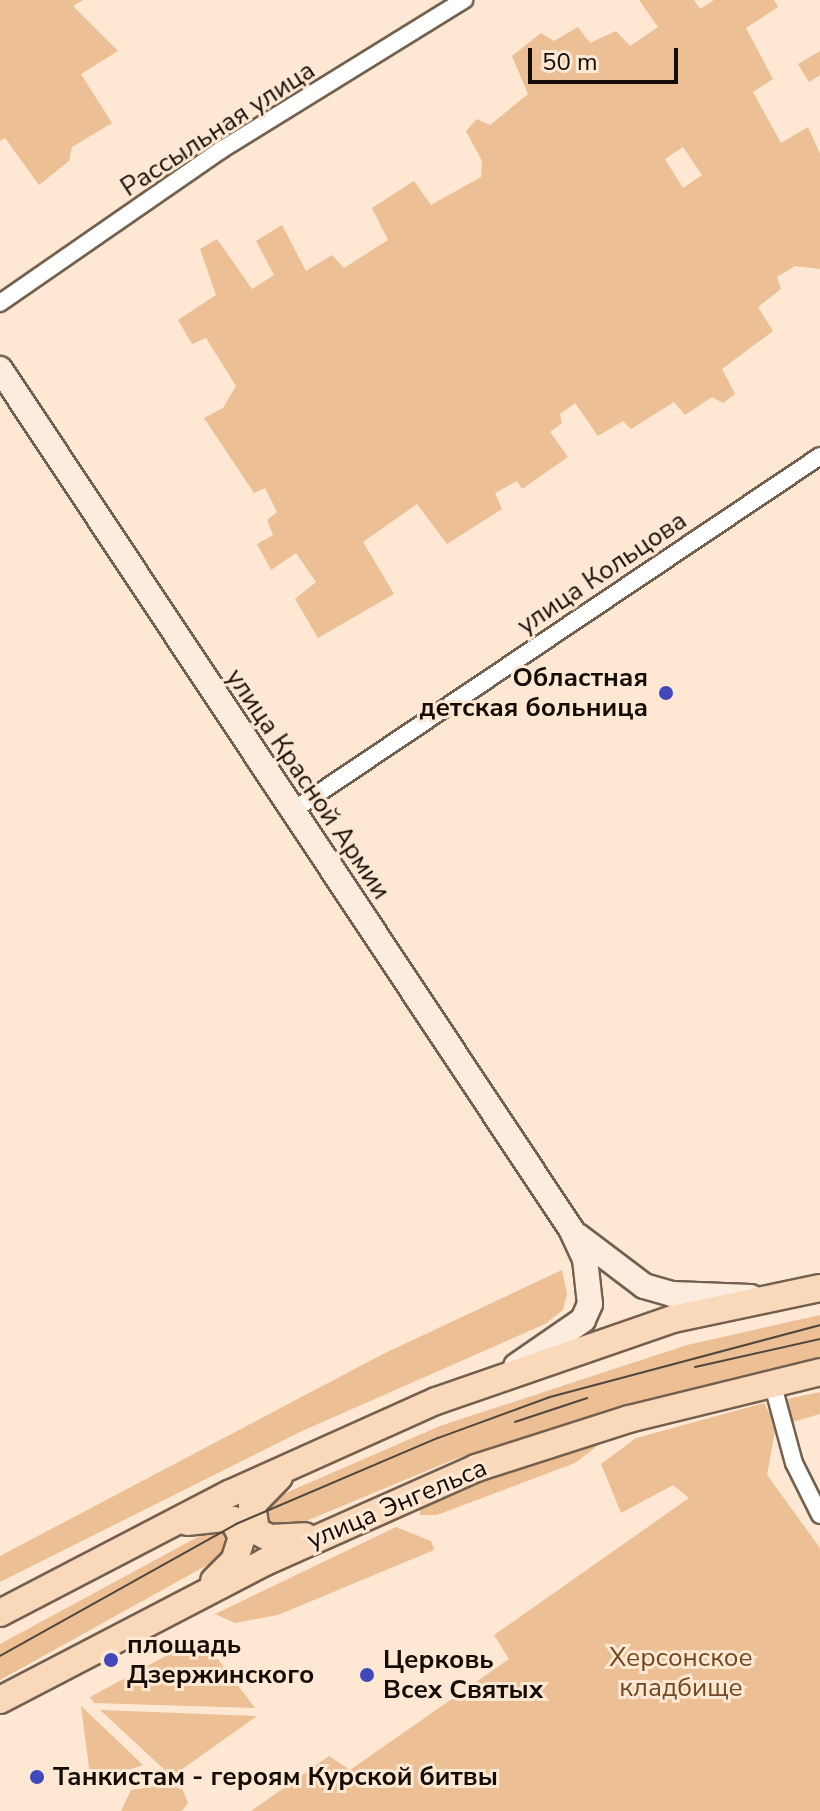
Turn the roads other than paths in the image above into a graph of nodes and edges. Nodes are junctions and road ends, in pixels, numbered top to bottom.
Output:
1 (464, 0) edge
2 (0, 303) edge
3 (0, 369) edge
4 (820, 456) edge
5 (292, 811) junction
6 (571, 1229) junction
7 (812, 1289) edge
8 (820, 1372) edge
9 (490, 1381) junction
10 (772, 1382) junction
11 (296, 1461) junction
12 (820, 1515) edge
13 (163, 1527) junction
14 (330, 1532) junction
15 (192, 1598) junction
16 (0, 1613) edge
17 (4, 1700) edge

1 - 2 street, Рассыльная улица
3 - 5 main road, улица Красной Армии
4 - 5 street, улица Кольцова
5 - 6 main road, улица Красной Армии
6 - 7 main road
6 - 9 main road
7 - 9 main road
8 - 10 main road, улица Энгельса
9 - 11 main road
10 - 12 street
10 - 14 main road, улица Энгельса
11 - 13 main road
11 - 14 main road
13 - 15 main road
13 - 16 main road
14 - 15 main road, улица Энгельса
15 - 17 main road, улица Энгельса

